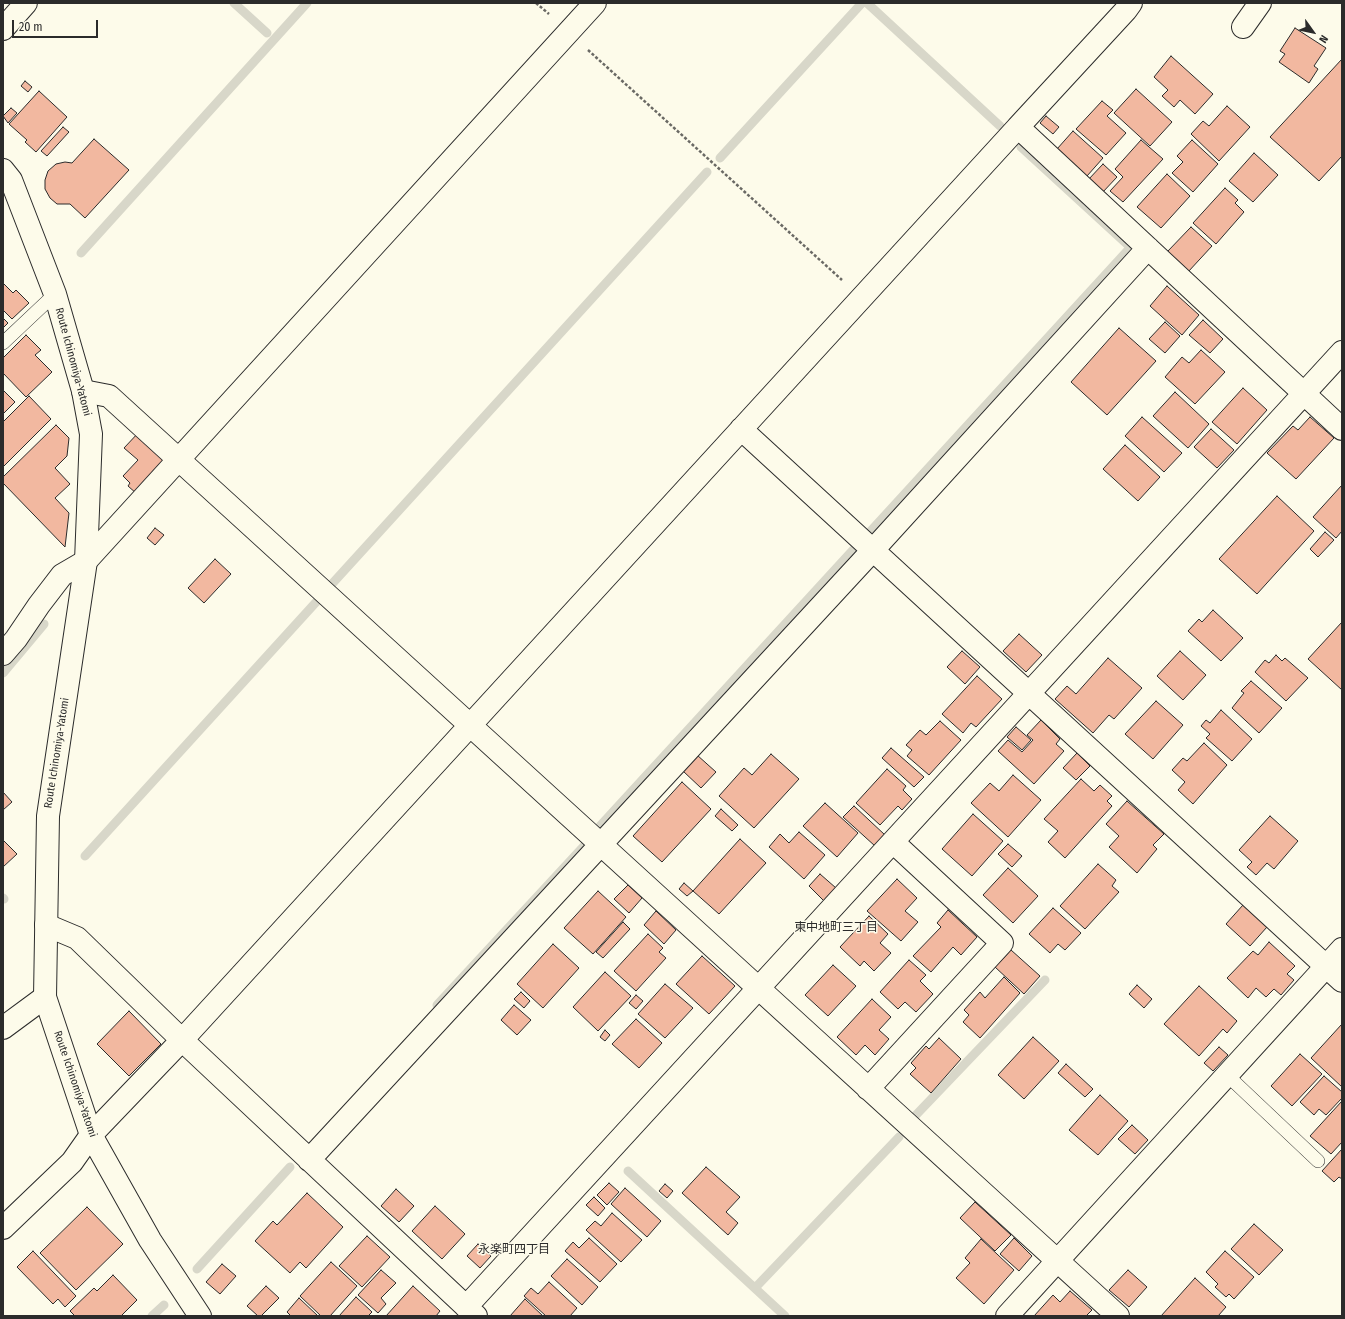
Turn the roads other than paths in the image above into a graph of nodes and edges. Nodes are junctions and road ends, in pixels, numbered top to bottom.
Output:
1 (26, 3) edge
2 (596, 3) edge
3 (1131, 3) edge
4 (1260, 3) edge
5 (1243, 27) dead end
6 (3, 28) edge
7 (1018, 127) junction
8 (3, 170) edge
9 (1148, 248) junction
10 (55, 294) junction
11 (3, 343) edge
12 (1342, 352) edge
13 (83, 391) junction
14 (1304, 394) junction
15 (741, 429) junction
16 (1342, 429) edge
17 (179, 460) junction
18 (873, 550) junction
19 (86, 561) junction
20 (3, 654) edge
21 (1030, 693) junction
22 (470, 725) junction
23 (893, 842) junction
24 (600, 844) junction
25 (46, 925) junction
26 (1342, 949) edge
27 (1326, 966) junction
28 (1342, 981) edge
29 (759, 989) junction
30 (45, 997) junction
31 (3, 1028) edge
32 (182, 1040) junction
33 (1227, 1075) junction
34 (868, 1089) junction
35 (91, 1135) junction
36 (309, 1160) junction
37 (1318, 1161) dead end
38 (3, 1228) edge
39 (1058, 1261) junction
40 (469, 1312) edge
41 (200, 1316) edge
42 (1008, 1316) edge
43 (1118, 1316) edge

1 - 6 street
2 - 17 street
3 - 7 street
4 - 5 street
7 - 9 street
7 - 15 street
8 - 10 street, Route Ichinomiya-Yatomi
9 - 14 street
9 - 18 street
10 - 11 lane
10 - 13 street, Route Ichinomiya-Yatomi
12 - 14 street
13 - 17 street
13 - 19 street, Route Ichinomiya-Yatomi
14 - 16 street
14 - 21 street
15 - 18 street
15 - 22 street
17 - 19 street
17 - 22 street
18 - 21 street
18 - 24 street
19 - 20 street
19 - 25 street, Route Ichinomiya-Yatomi
21 - 23 street
21 - 27 street
22 - 24 street
22 - 32 street
23 - 29 street
23 - 34 street
24 - 29 street
24 - 36 street
25 - 30 street, Route Ichinomiya-Yatomi
25 - 32 street
26 - 27 street
27 - 28 street
27 - 33 street
29 - 34 street
29 - 40 street
30 - 31 street
30 - 35 street, Route Ichinomiya-Yatomi
32 - 35 street
32 - 36 street
33 - 37 lane
33 - 39 street
34 - 39 street
35 - 38 street
35 - 41 street, Route Ichinomiya-Yatomi
36 - 40 street
39 - 42 street
39 - 43 street

